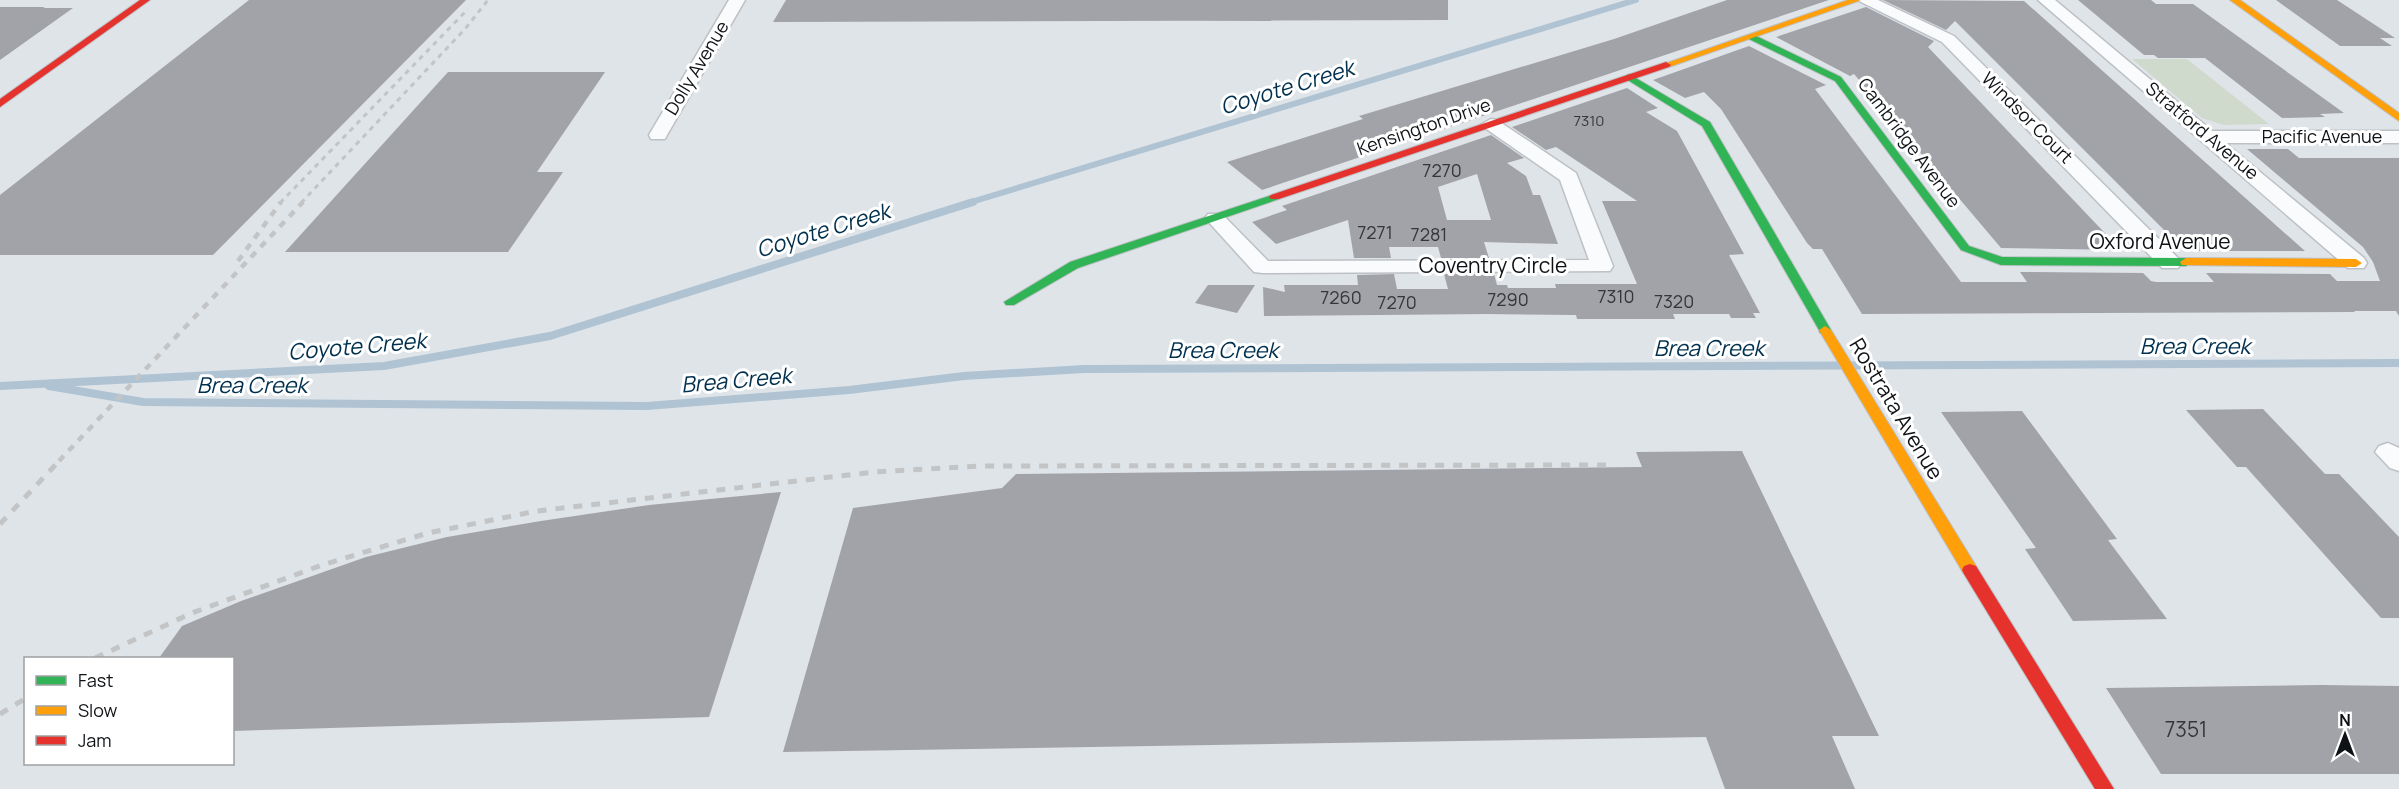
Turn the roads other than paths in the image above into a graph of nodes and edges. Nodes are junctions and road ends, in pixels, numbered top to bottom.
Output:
1 (146, 0) edge
2 (737, 0) edge
3 (1857, 0) edge
4 (1865, 0) edge
5 (2046, 0) edge
6 (2234, 0) edge
7 (1752, 36) junction
8 (1629, 77) junction
9 (0, 104) edge
10 (2399, 118) edge
11 (1491, 124) junction
12 (658, 135) dead end
13 (2210, 137) junction
14 (2399, 137) edge
15 (1215, 218) junction
16 (1965, 248) joint
17 (2170, 263) junction
18 (2356, 263) joint
19 (1010, 302) dead end
20 (2105, 789) edge

1 - 9 street
2 - 12 street, Dolly Avenue
3 - 7 street, Kensington Drive
4 - 17 street, Windsor Court
5 - 13 street, Stratford Avenue
6 - 10 street
7 - 8 street, Kensington Drive
7 - 16 street, Cambridge Avenue
8 - 11 street, Kensington Drive
8 - 20 street, Rostrata Avenue
11 - 15 street, Kensington Drive
11 - 15 street, Coventry Circle
13 - 14 street, Pacific Avenue
13 - 18 street, Stratford Avenue
15 - 19 street, Kensington Drive
16 - 17 street, Oxford Avenue
17 - 18 street, Oxford Avenue

